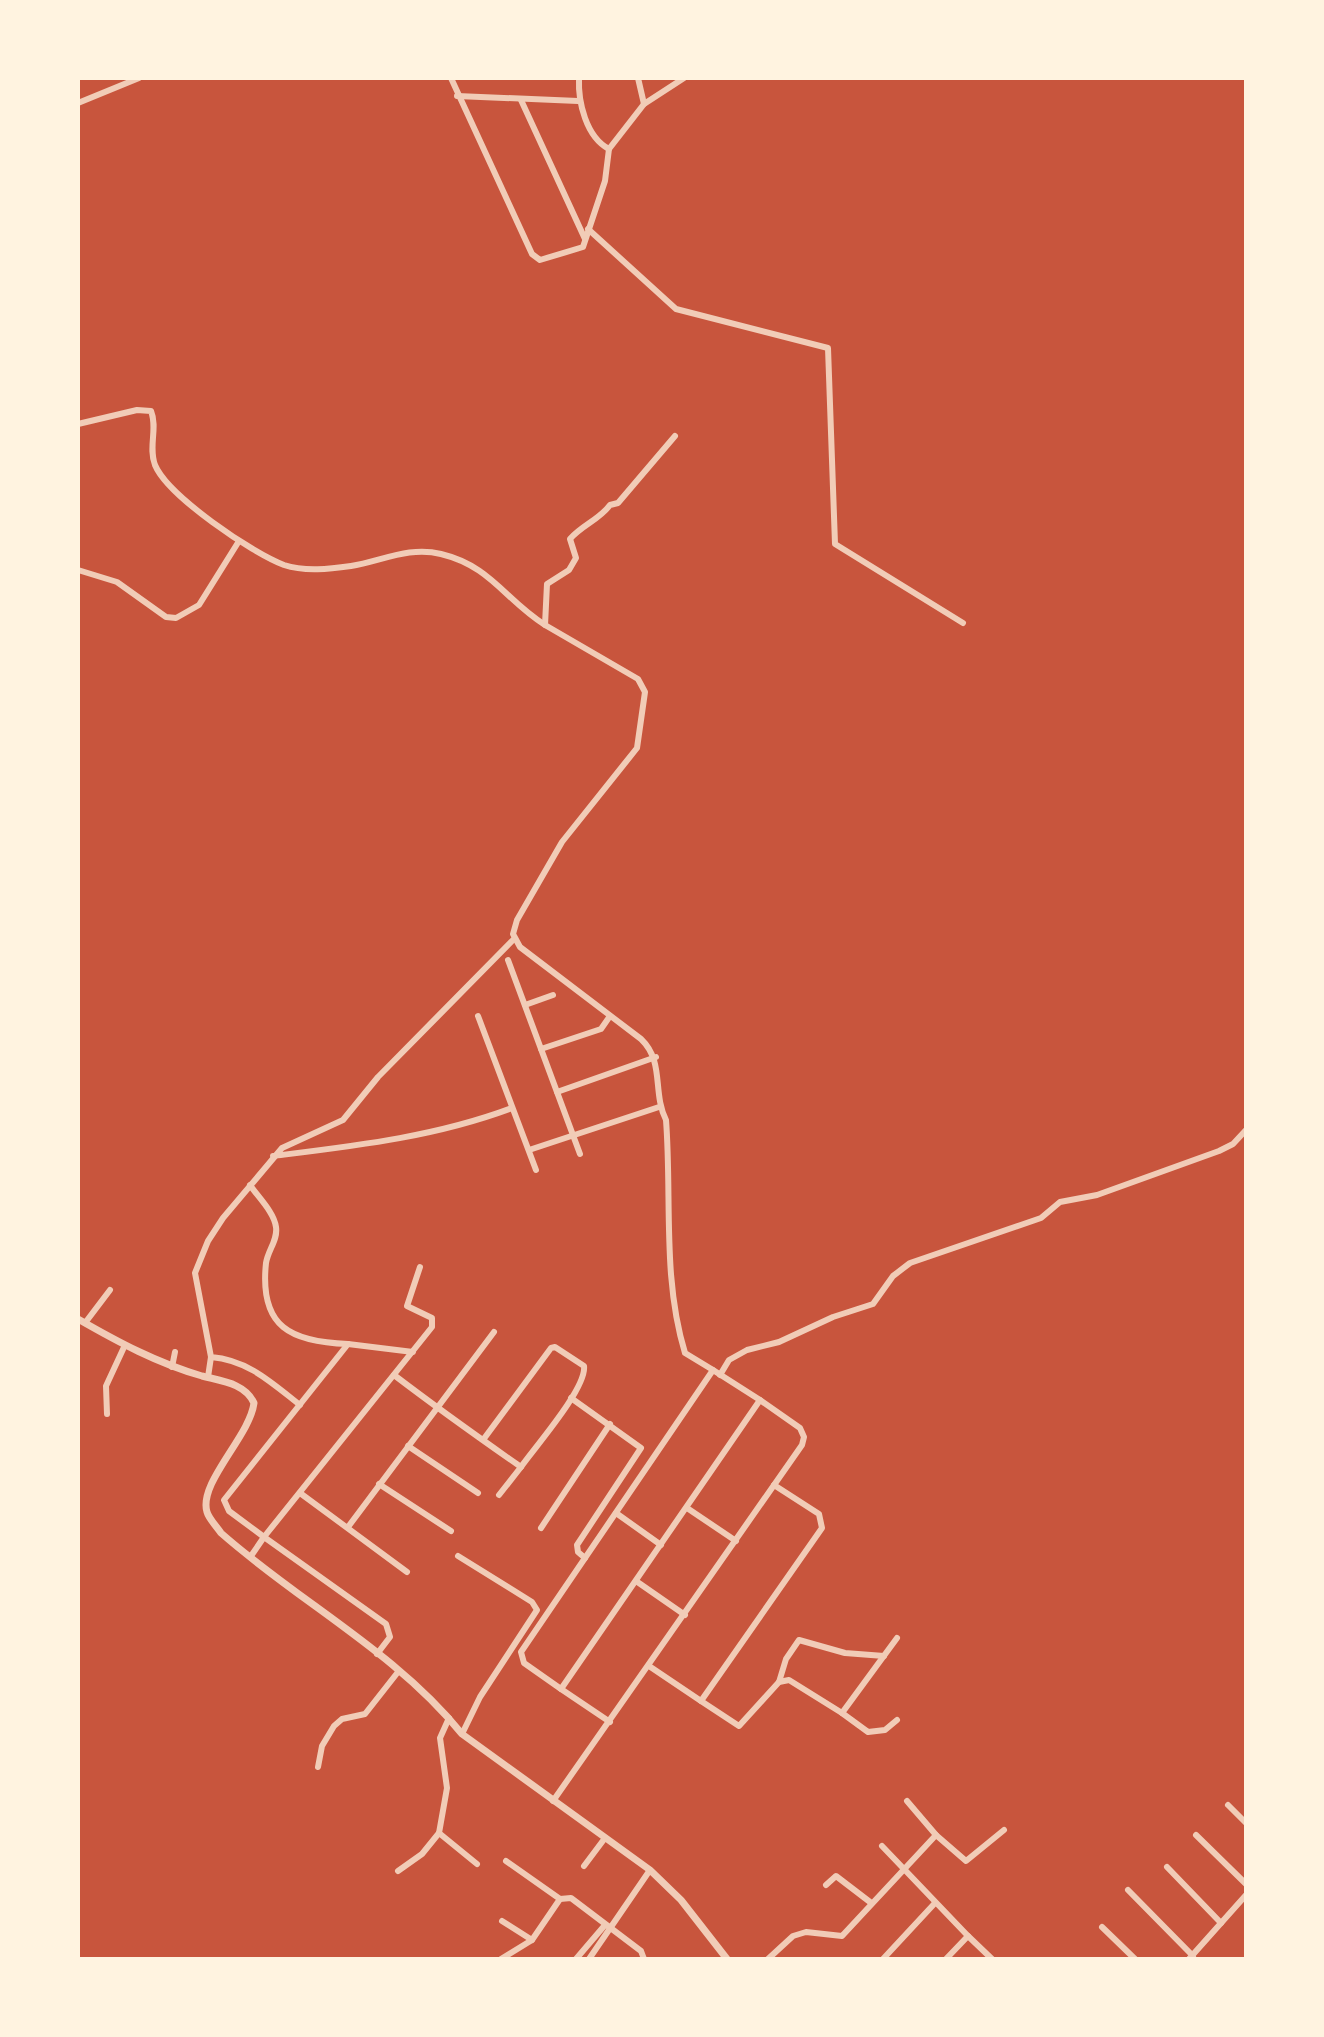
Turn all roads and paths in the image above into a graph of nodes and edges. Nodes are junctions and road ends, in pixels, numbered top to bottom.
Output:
1 (139, 78) edge
2 (451, 78) edge
3 (579, 78) edge
4 (638, 78) edge
5 (684, 78) edge
6 (457, 96) junction
7 (521, 100) junction
8 (578, 101) junction
9 (78, 103) edge
10 (644, 104) junction
11 (609, 149) junction
12 (588, 229) junction
13 (585, 239) junction
14 (78, 424) edge
15 (675, 436) dead end
16 (239, 541) junction
17 (78, 570) edge
18 (963, 623) dead end
19 (545, 625) junction
20 (514, 939) junction
21 (508, 960) dead end
22 (553, 995) dead end
23 (525, 1005) junction
24 (478, 1016) dead end
25 (610, 1016) junction
26 (541, 1049) junction
27 (656, 1057) junction
28 (557, 1092) junction
29 (659, 1107) junction
30 (512, 1108) junction
31 (1246, 1130) edge
32 (574, 1136) junction
33 (529, 1150) junction
34 (580, 1154) dead end
35 (273, 1156) junction
36 (536, 1170) dead end
37 (250, 1185) junction
38 (420, 1267) dead end
39 (110, 1290) dead end
40 (81, 1321) edge
41 (494, 1332) dead end
42 (348, 1344) junction
43 (125, 1345) junction
44 (175, 1352) dead end
45 (413, 1352) junction
46 (211, 1357) junction
47 (172, 1367) junction
48 (713, 1370) junction
49 (394, 1375) junction
50 (720, 1375) junction
51 (208, 1377) junction
52 (571, 1398) junction
53 (760, 1400) junction
54 (300, 1405) junction
55 (437, 1408) junction
56 (107, 1414) dead end
57 (610, 1424) junction
58 (483, 1440) junction
59 (223, 1446) dead end
60 (408, 1446) junction
61 (232, 1452) junction
62 (521, 1467) junction
63 (379, 1484) junction
64 (774, 1485) junction
65 (300, 1493) junction
66 (478, 1493) dead end
67 (499, 1495) dead end
68 (687, 1508) junction
69 (616, 1513) junction
70 (348, 1527) junction
71 (541, 1528) dead end
72 (451, 1531) dead end
73 (264, 1537) junction
74 (736, 1541) junction
75 (661, 1545) junction
76 (251, 1556) junction
77 (458, 1556) dead end
78 (585, 1558) junction
79 (407, 1572) dead end
80 (636, 1581) junction
81 (685, 1615) junction
82 (897, 1638) dead end
83 (377, 1654) junction
84 (884, 1656) junction
85 (649, 1666) junction
86 (398, 1672) junction
87 (779, 1682) junction
88 (561, 1689) junction
89 (701, 1701) junction
90 (842, 1713) junction
91 (449, 1718) junction
92 (897, 1720) dead end
93 (610, 1722) junction
94 (462, 1734) junction
95 (318, 1767) dead end
96 (553, 1801) junction
97 (907, 1801) dead end
98 (1228, 1805) dead end
99 (1246, 1823) edge
100 (1004, 1830) dead end
101 (439, 1833) junction
102 (936, 1835) junction
103 (1196, 1835) dead end
104 (605, 1838) junction
105 (882, 1846) dead end
106 (506, 1861) dead end
107 (477, 1864) dead end
108 (584, 1866) dead end
109 (1167, 1867) dead end
110 (650, 1870) junction
111 (902, 1870) junction
112 (398, 1871) dead end
113 (1246, 1884) edge
114 (826, 1885) dead end
115 (1128, 1890) dead end
116 (1246, 1895) edge
117 (560, 1899) junction
118 (870, 1902) junction
119 (935, 1903) junction
120 (615, 1919) junction
121 (502, 1921) dead end
122 (1221, 1923) junction
123 (605, 1925) junction
124 (1102, 1927) dead end
125 (612, 1930) junction
126 (968, 1936) junction
127 (532, 1940) junction
128 (1191, 1957) edge
129 (501, 1959) edge
130 (576, 1959) edge
131 (589, 1959) edge
132 (644, 1959) edge
133 (727, 1959) edge
134 (768, 1959) edge
135 (883, 1959) edge
136 (946, 1959) edge
137 (992, 1959) edge
138 (1135, 1959) edge

1 - 9 street
2 - 6 street
3 - 8 street
4 - 10 street
5 - 10 street
6 - 7 street
6 - 13 street
7 - 8 street
7 - 13 street
8 - 11 street
10 - 11 street
11 - 12 street
12 - 13 street
12 - 18 street
14 - 16 street
15 - 19 street
16 - 17 street
16 - 19 street
19 - 20 street
20 - 25 street
20 - 35 street
21 - 23 street
22 - 23 street
23 - 26 street
24 - 30 street
25 - 26 street
25 - 27 street
26 - 28 street
27 - 28 street
27 - 29 street
28 - 32 street
29 - 32 street
29 - 48 street
30 - 33 street
30 - 35 street
31 - 50 street
32 - 33 street
32 - 34 street
33 - 36 street
35 - 37 street
37 - 42 street
37 - 46 street
38 - 45 street
39 - 40 street
40 - 43 street
41 - 55 street
42 - 45 street
42 - 54 street
43 - 47 street
43 - 56 street
44 - 47 street
45 - 49 street
46 - 51 street
46 - 54 street
47 - 51 street
48 - 50 street
48 - 69 street
49 - 55 street
49 - 65 street
50 - 53 street
51 - 61 street
52 - 57 street
52 - 58 street
52 - 62 street
53 - 64 street
53 - 68 street
54 - 73 street
55 - 58 street
55 - 60 street
57 - 71 street
57 - 78 street
58 - 62 street
59 - 61 street
60 - 63 street
60 - 66 street
61 - 76 street
62 - 67 street
63 - 70 street
63 - 72 street
64 - 74 street
64 - 89 street
65 - 70 street
65 - 73 street
68 - 74 street
68 - 75 street
69 - 75 street
69 - 78 street
70 - 79 street
73 - 76 street
73 - 83 street
74 - 81 street
75 - 80 street
76 - 83 street
77 - 94 street
78 - 88 street
80 - 81 street
80 - 88 street
81 - 85 street
82 - 84 street
83 - 86 street
84 - 87 street
84 - 90 street
85 - 89 street
85 - 93 street
86 - 91 street
86 - 95 street
87 - 89 street
87 - 90 street
88 - 93 street
90 - 92 street
91 - 94 street
91 - 101 street
93 - 96 street
94 - 96 street
96 - 104 street
97 - 102 street
98 - 99 street
100 - 102 street
101 - 107 street
101 - 112 street
102 - 111 street
103 - 113 street
104 - 108 street
104 - 110 street
105 - 111 street
106 - 117 street
109 - 122 street
110 - 120 street
110 - 133 street
111 - 118 street
111 - 119 street
114 - 118 street
115 - 128 street
116 - 122 street
117 - 123 street
117 - 127 street
118 - 134 street
119 - 126 street
119 - 135 street
120 - 123 street
120 - 125 street
121 - 127 street
122 - 128 street
123 - 125 street
123 - 130 street
124 - 138 street
125 - 131 street
125 - 132 street
126 - 136 street
126 - 137 street
127 - 129 street

